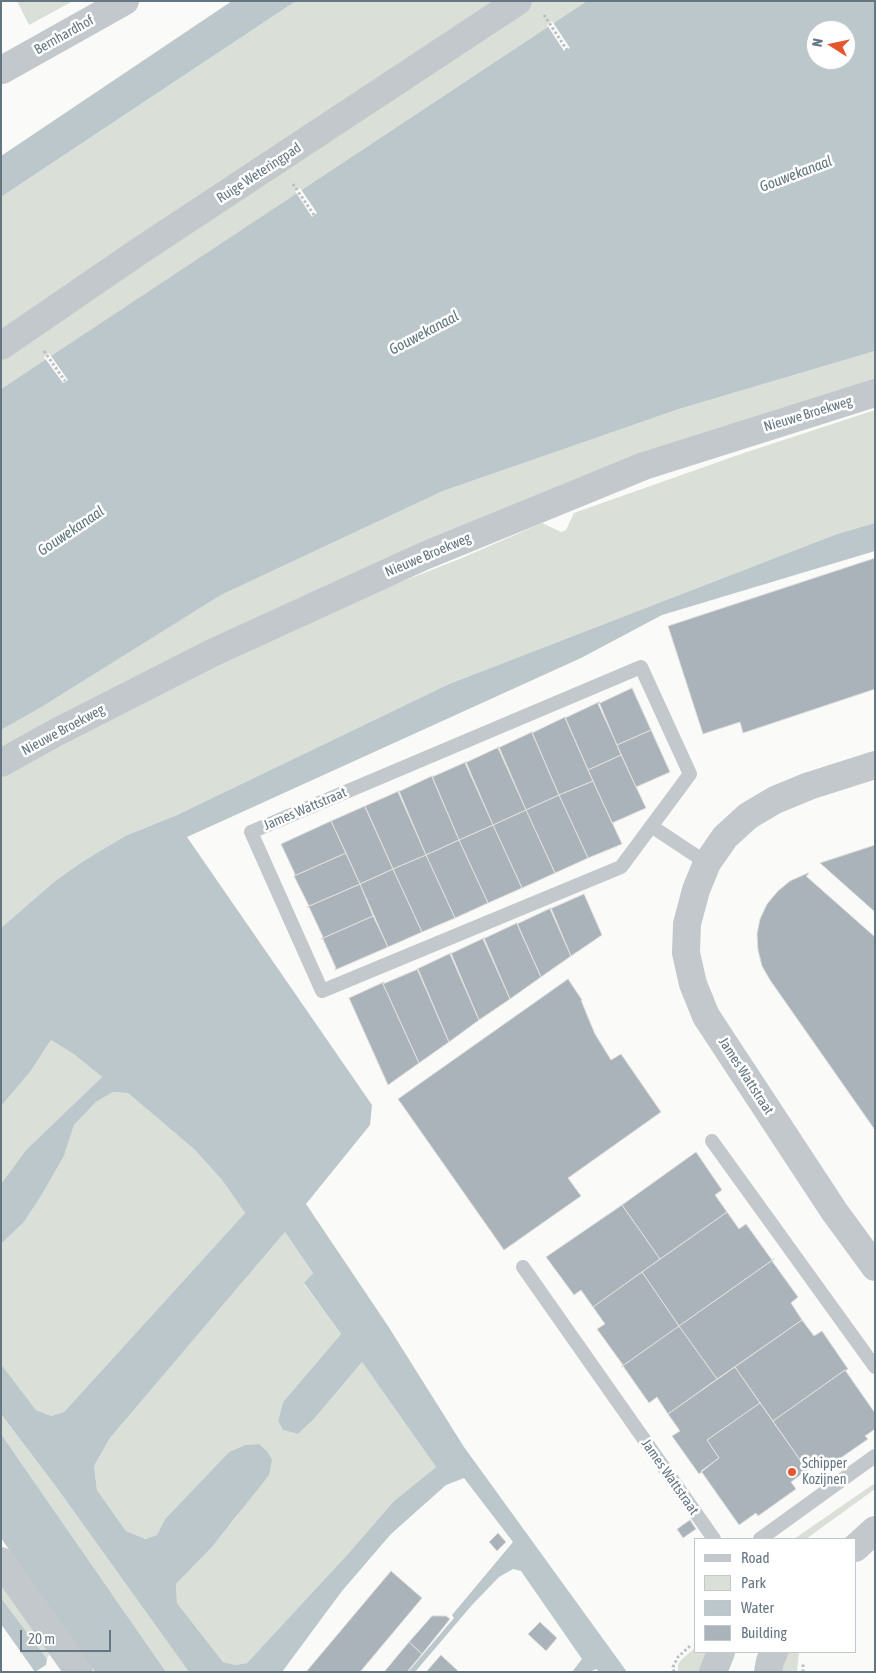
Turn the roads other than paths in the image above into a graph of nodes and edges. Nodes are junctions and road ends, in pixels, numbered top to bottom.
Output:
1 (125, 1) edge
2 (529, 5) edge
3 (2, 70) edge
4 (1, 346) edge
5 (875, 393) edge
6 (1, 763) edge
7 (875, 765) edge
8 (651, 826) junction
9 (708, 863) junction
10 (712, 1141) dead end
11 (523, 1267) dead end
12 (875, 1268) edge
13 (875, 1367) edge
14 (875, 1456) edge
15 (875, 1530) edge
16 (713, 1538) edge
17 (761, 1538) edge
18 (856, 1547) edge
19 (1, 1561) edge
20 (720, 1653) edge
21 (774, 1653) edge
22 (79, 1672) edge
23 (713, 1672) edge
24 (768, 1672) edge

1 - 3 street, Bernhardhof
2 - 4 street, Ruige Weteringpad
5 - 6 street, Nieuwe Broekweg
7 - 9 street, James Wattstraat
8 - 8 lane, James Wattstraat
8 - 9 lane
9 - 12 street, James Wattstraat
10 - 13 lane
11 - 16 lane, James Wattstraat
14 - 17 lane
15 - 18 street
19 - 22 street
20 - 23 street
21 - 24 street

